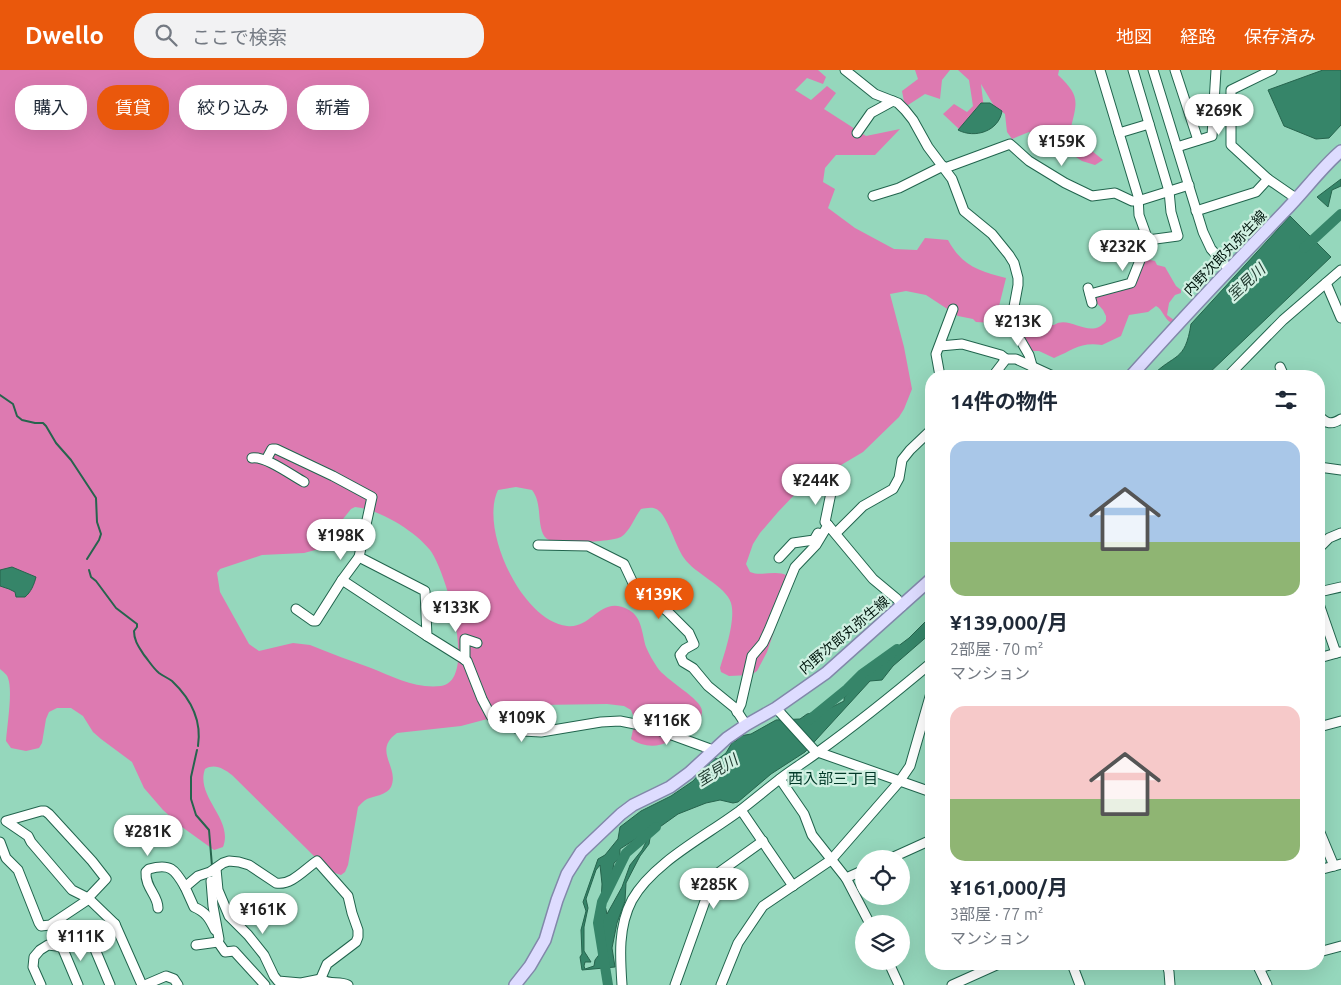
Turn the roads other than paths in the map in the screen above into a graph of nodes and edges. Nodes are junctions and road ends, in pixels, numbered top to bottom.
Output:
1 (844, 70) edge
2 (1100, 70) edge
3 (1133, 70) edge
4 (1154, 70) edge
5 (1175, 70) edge
6 (1216, 70) edge
7 (1272, 70) edge
8 (892, 101) junction
9 (1149, 124) junction
10 (857, 133) dead end
11 (1119, 133) junction
12 (1198, 140) junction
13 (1177, 146) junction
14 (1341, 151) edge
15 (944, 167) junction
16 (1268, 179) junction
17 (1188, 185) junction
18 (1169, 191) junction
19 (873, 196) dead end
20 (1297, 199) junction
21 (1138, 201) junction
22 (1196, 211) junction
23 (1148, 240) junction
24 (1229, 269) junction
25 (1341, 270) edge
26 (1326, 283) junction
27 (1090, 295) dead end
28 (953, 309) dead end
29 (1340, 311) edge
30 (940, 346) junction
31 (1006, 359) junction
32 (1033, 367) junction
33 (1280, 367) dead end
34 (939, 370) edge
35 (997, 370) edge
36 (1034, 370) edge
37 (1040, 370) edge
38 (1136, 370) edge
39 (1234, 370) edge
40 (1281, 370) edge
41 (1341, 420) edge
42 (1325, 422) edge
43 (925, 436) edge
44 (252, 458) dead end
45 (266, 460) junction
46 (1325, 468) edge
47 (1341, 470) edge
48 (820, 473) dead end
49 (304, 482) dead end
50 (826, 524) junction
51 (836, 533) junction
52 (1341, 533) edge
53 (1325, 541) edge
54 (538, 545) dead end
55 (359, 557) junction
56 (779, 558) dead end
57 (342, 580) junction
58 (925, 585) edge
59 (1341, 587) edge
60 (1325, 591) edge
61 (902, 606) junction
62 (296, 609) dead end
63 (1325, 619) edge
64 (427, 636) junction
65 (477, 643) dead end
66 (1338, 652) edge
67 (1325, 656) edge
68 (465, 660) junction
69 (925, 668) edge
70 (777, 709) junction
71 (737, 712) junction
72 (925, 713) edge
73 (1341, 721) edge
74 (746, 724) junction
75 (1325, 725) edge
76 (713, 750) junction
77 (817, 751) junction
78 (780, 779) junction
79 (899, 782) junction
80 (925, 790) edge
81 (741, 810) junction
82 (3, 822) edge
83 (763, 841) junction
84 (0, 842) edge
85 (1325, 842) edge
86 (925, 843) edge
87 (909, 850) edge
88 (831, 860) junction
89 (1337, 865) edge
90 (213, 871) junction
91 (855, 874) edge
92 (846, 878) junction
93 (793, 886) junction
94 (185, 887) junction
95 (89, 899) junction
96 (158, 908) dead end
97 (865, 915) edge
98 (116, 924) junction
99 (217, 931) junction
100 (89, 935) junction
101 (218, 942) junction
102 (196, 945) dead end
103 (1341, 946) edge
104 (62, 947) junction
105 (1325, 950) edge
106 (892, 970) edge
107 (989, 970) edge
108 (1074, 970) edge
109 (1168, 970) edge
110 (1260, 970) edge
111 (970, 981) edge
112 (319, 982) edge
113 (41, 985) edge
114 (78, 985) edge
115 (110, 985) edge
116 (144, 985) edge
117 (178, 985) edge
118 (265, 985) edge
119 (348, 985) edge
120 (515, 985) edge
121 (622, 985) edge
122 (675, 985) edge
123 (721, 985) edge
124 (899, 985) edge
125 (952, 985) edge
126 (1080, 985) edge
127 (1170, 985) edge
128 (1267, 985) edge

1 - 8 street
2 - 11 street
3 - 9 street
4 - 13 street
5 - 12 street
6 - 12 street
7 - 16 street
8 - 10 street
8 - 15 street
9 - 11 street
9 - 18 street
11 - 21 street
12 - 13 street
13 - 17 street
14 - 20 main road, 内野次郎丸弥生線
15 - 19 street
15 - 21 street
15 - 32 street
16 - 20 street
16 - 22 street
17 - 18 street
17 - 22 street
18 - 21 street
18 - 23 street
20 - 24 main road, 内野次郎丸弥生線
21 - 23 street
22 - 24 street
23 - 27 street
24 - 38 main road, 内野次郎丸弥生線
25 - 26 street
26 - 29 street
26 - 39 street
28 - 30 street
30 - 31 street
30 - 34 street
31 - 32 street
31 - 35 street
32 - 36 street
32 - 37 street
33 - 40 street
41 - 42 street
43 - 51 street
44 - 45 street
45 - 49 street
45 - 55 street
46 - 47 street
48 - 50 street
50 - 51 street
50 - 56 street
50 - 71 street
51 - 61 street
52 - 53 street
54 - 71 street
55 - 57 street
55 - 64 street
57 - 62 street
57 - 64 street
58 - 61 main road, 内野次郎丸弥生線
59 - 60 street
61 - 70 main road, 内野次郎丸弥生線
63 - 66 street
64 - 68 street
65 - 68 street
66 - 67 street
68 - 76 street
69 - 77 street
70 - 74 main road, 内野次郎丸弥生線
70 - 77 street
71 - 74 street
72 - 79 street
73 - 75 street
74 - 76 main road, 内野次郎丸弥生線
76 - 120 main road, 内野次郎丸弥生線
77 - 78 street
77 - 79 street
78 - 81 street
78 - 88 street
79 - 80 street
79 - 88 street
81 - 83 street
81 - 121 street
82 - 95 street
82 - 95 street
83 - 93 street
83 - 122 street
84 - 95 street
85 - 89 street
86 - 87 street
88 - 92 street
88 - 93 street
90 - 94 street
90 - 99 street
90 - 112 street
90 - 112 street
91 - 92 street
92 - 97 street
93 - 123 street
94 - 96 street
94 - 99 street
95 - 98 street
98 - 100 street
98 - 116 street
99 - 101 street
100 - 104 street
100 - 115 street
101 - 102 street
101 - 118 street
103 - 105 street
104 - 113 street
104 - 114 street
106 - 124 street
107 - 111 street
108 - 126 street
109 - 127 street
110 - 128 street
111 - 125 street
112 - 119 street
116 - 117 street

